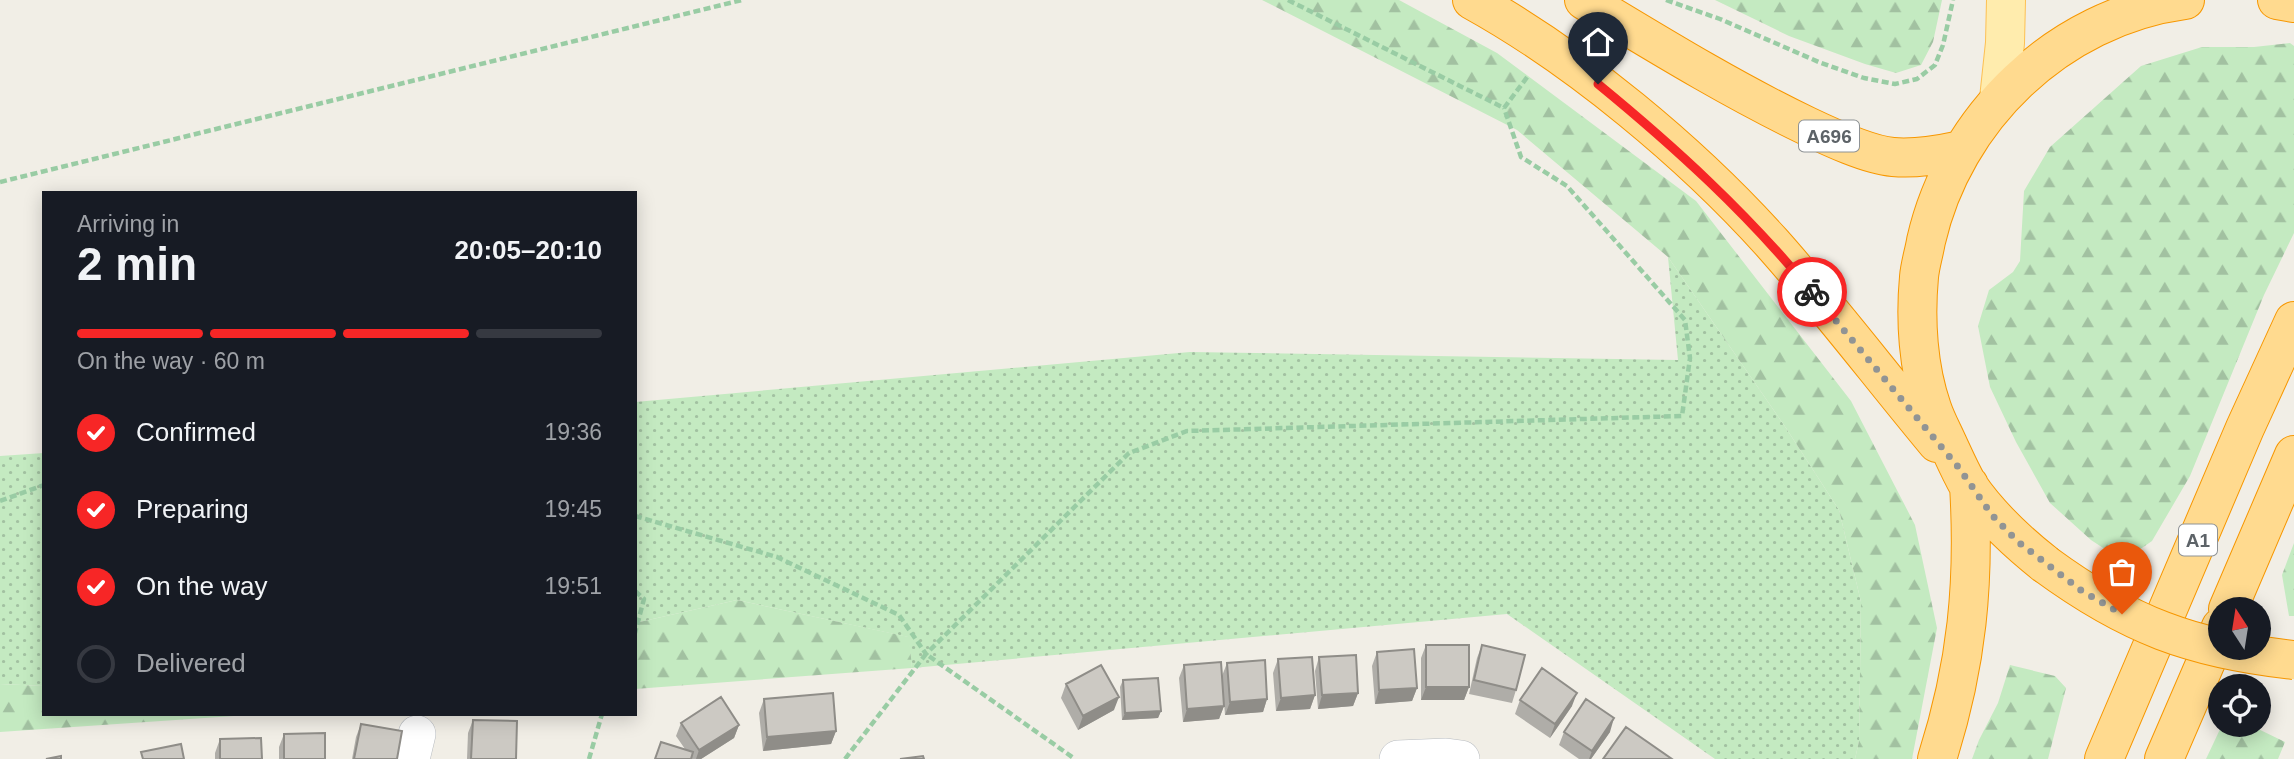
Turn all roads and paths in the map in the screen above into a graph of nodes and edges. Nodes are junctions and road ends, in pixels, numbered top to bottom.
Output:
1 (742, 0) edge
2 (1287, 0) edge
3 (1472, 0) edge
4 (1584, 0) edge
5 (1666, 0) edge
6 (1953, 0) edge
7 (2006, 0) edge
8 (2277, 0) edge
9 (2174, 1) edge
10 (2294, 3) edge
11 (1532, 70) dead end
12 (1999, 99) junction
13 (1504, 108) junction
14 (1961, 150) junction
15 (0, 182) edge
16 (2294, 321) edge
17 (2294, 455) edge
18 (1964, 477) junction
19 (42, 486) edge
20 (0, 501) edge
21 (637, 517) edge
22 (637, 593) edge
23 (2233, 597) edge
24 (637, 625) edge
25 (926, 654) junction
26 (2208, 657) edge
27 (2294, 660) edge
28 (601, 716) edge
29 (589, 759) edge
30 (845, 759) edge
31 (1075, 759) edge
32 (1398, 759) edge
33 (1461, 759) edge
34 (1937, 759) edge
35 (2104, 759) edge
36 (2164, 759) edge

1 - 15 path
2 - 13 path
3 - 18 highway
4 - 14 highway, A696
5 - 6 path
7 - 12 main road
8 - 10 highway
9 - 12 highway
11 - 13 path
12 - 14 highway
13 - 25 path
14 - 18 highway
16 - 35 highway, A1
17 - 23 highway, A1
18 - 27 highway, bridge
18 - 34 highway
19 - 20 path
21 - 25 path
22 - 24 path
25 - 30 path
25 - 31 path
26 - 36 highway
28 - 29 path
32 - 33 street

